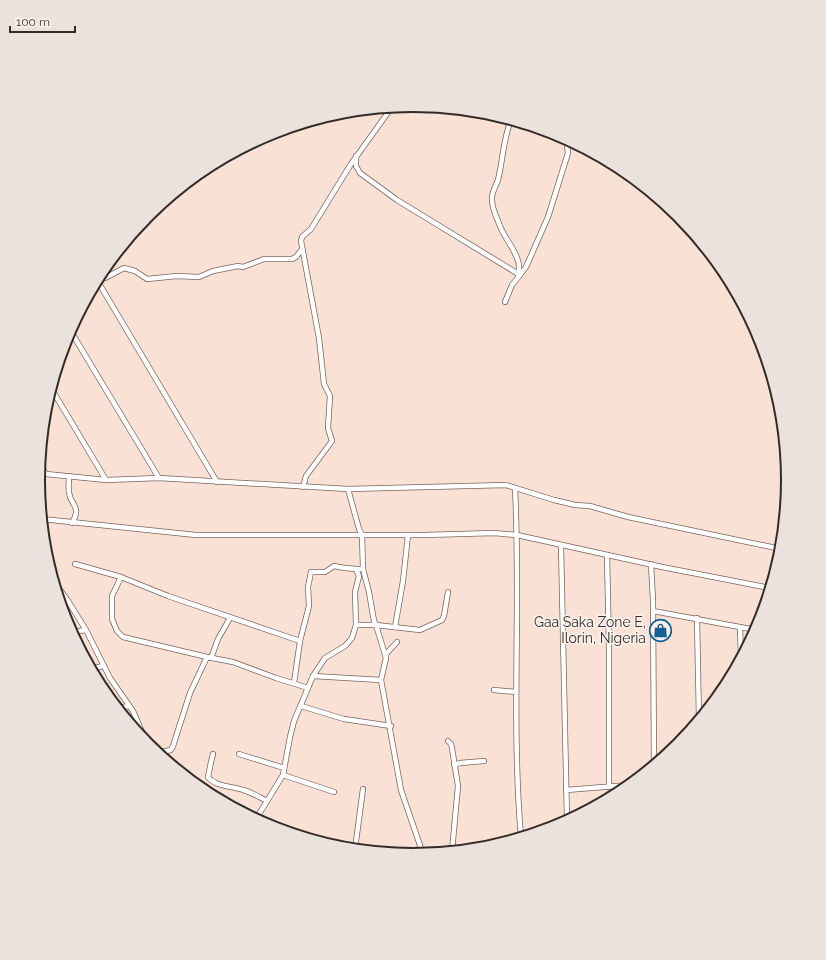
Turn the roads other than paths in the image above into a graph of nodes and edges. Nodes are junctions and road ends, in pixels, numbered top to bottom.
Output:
1 (388, 113) edge
2 (509, 125) edge
3 (567, 146) edge
4 (356, 156) junction
5 (302, 249) junction
6 (519, 274) junction
7 (106, 277) edge
8 (101, 286) edge
9 (505, 302) dead end
10 (74, 337) edge
11 (55, 395) edge
12 (46, 474) edge
13 (69, 476) junction
14 (159, 478) junction
15 (106, 480) junction
16 (217, 482) junction
17 (303, 487) junction
18 (515, 488) junction
19 (348, 489) junction
20 (47, 520) edge
21 (72, 522) junction
22 (362, 535) junction
23 (408, 535) junction
24 (517, 535) junction
25 (561, 545) junction
26 (775, 548) edge
27 (607, 555) junction
28 (75, 564) dead end
29 (651, 564) junction
30 (356, 569) junction
31 (363, 569) junction
32 (120, 577) junction
33 (764, 587) edge
34 (448, 592) dead end
35 (64, 596) edge
36 (68, 601) joint
37 (653, 611) junction
38 (230, 618) junction
39 (697, 618) junction
40 (376, 624) junction
41 (356, 625) junction
42 (395, 627) junction
43 (740, 627) junction
44 (749, 629) edge
45 (86, 630) junction
46 (78, 631) edge
47 (300, 642) junction
48 (397, 642) dead end
49 (741, 647) edge
50 (209, 657) junction
51 (386, 658) junction
52 (103, 666) junction
53 (96, 668) edge
54 (313, 676) junction
55 (381, 680) junction
56 (294, 683) junction
57 (308, 688) junction
58 (494, 690) dead end
59 (516, 692) junction
60 (129, 706) junction
61 (301, 706) junction
62 (123, 707) edge
63 (699, 712) edge
64 (391, 726) junction
65 (141, 728) edge
66 (448, 741) dead end
67 (164, 752) edge
68 (213, 754) dead end
69 (239, 754) dead end
70 (654, 759) edge
71 (484, 761) dead end
72 (454, 765) junction
73 (284, 768) junction
74 (283, 775) junction
75 (617, 786) edge
76 (608, 787) junction
77 (363, 789) dead end
78 (566, 790) junction
79 (334, 792) dead end
80 (267, 801) junction
81 (259, 814) edge
82 (567, 814) edge
83 (521, 831) edge
84 (356, 843) edge
85 (452, 846) edge
86 (421, 848) edge

1 - 4 street
2 - 6 street
3 - 6 street
4 - 5 street
4 - 6 street
5 - 7 street
5 - 17 street
6 - 9 street
8 - 16 street
10 - 14 street
11 - 15 street
12 - 13 street
13 - 15 street
13 - 21 street
14 - 15 street
14 - 16 street
16 - 17 street
17 - 19 street
18 - 19 street
18 - 24 street
18 - 26 street
19 - 22 street
20 - 21 street
21 - 22 street
22 - 23 street
22 - 31 street
23 - 24 street
23 - 42 street
24 - 25 street
24 - 59 street
25 - 27 street
25 - 78 street
27 - 29 street
27 - 76 street
28 - 32 street
29 - 33 street
29 - 37 street
30 - 31 street
30 - 41 street
30 - 47 street
31 - 40 street
32 - 38 street
32 - 50 street
34 - 42 street
35 - 36 street
36 - 45 street
37 - 39 street
37 - 70 street
38 - 47 street
38 - 50 street
39 - 43 street
39 - 63 street
40 - 41 street
40 - 42 street
40 - 51 street
41 - 54 street
43 - 44 street
43 - 49 street
45 - 46 street
45 - 52 street
47 - 56 street
48 - 51 street
50 - 56 street
50 - 67 street
51 - 55 street
52 - 53 street
52 - 60 street
54 - 55 street
54 - 57 street
55 - 64 street
56 - 57 street
57 - 61 street
58 - 59 street
59 - 83 street
60 - 62 street
60 - 65 street
61 - 64 street
61 - 73 street
64 - 86 street
66 - 72 street
68 - 80 street
69 - 73 street
71 - 72 street
72 - 85 street
73 - 74 street
74 - 79 street
74 - 80 street
75 - 76 street
76 - 78 street
77 - 84 street
78 - 82 street
80 - 81 street

